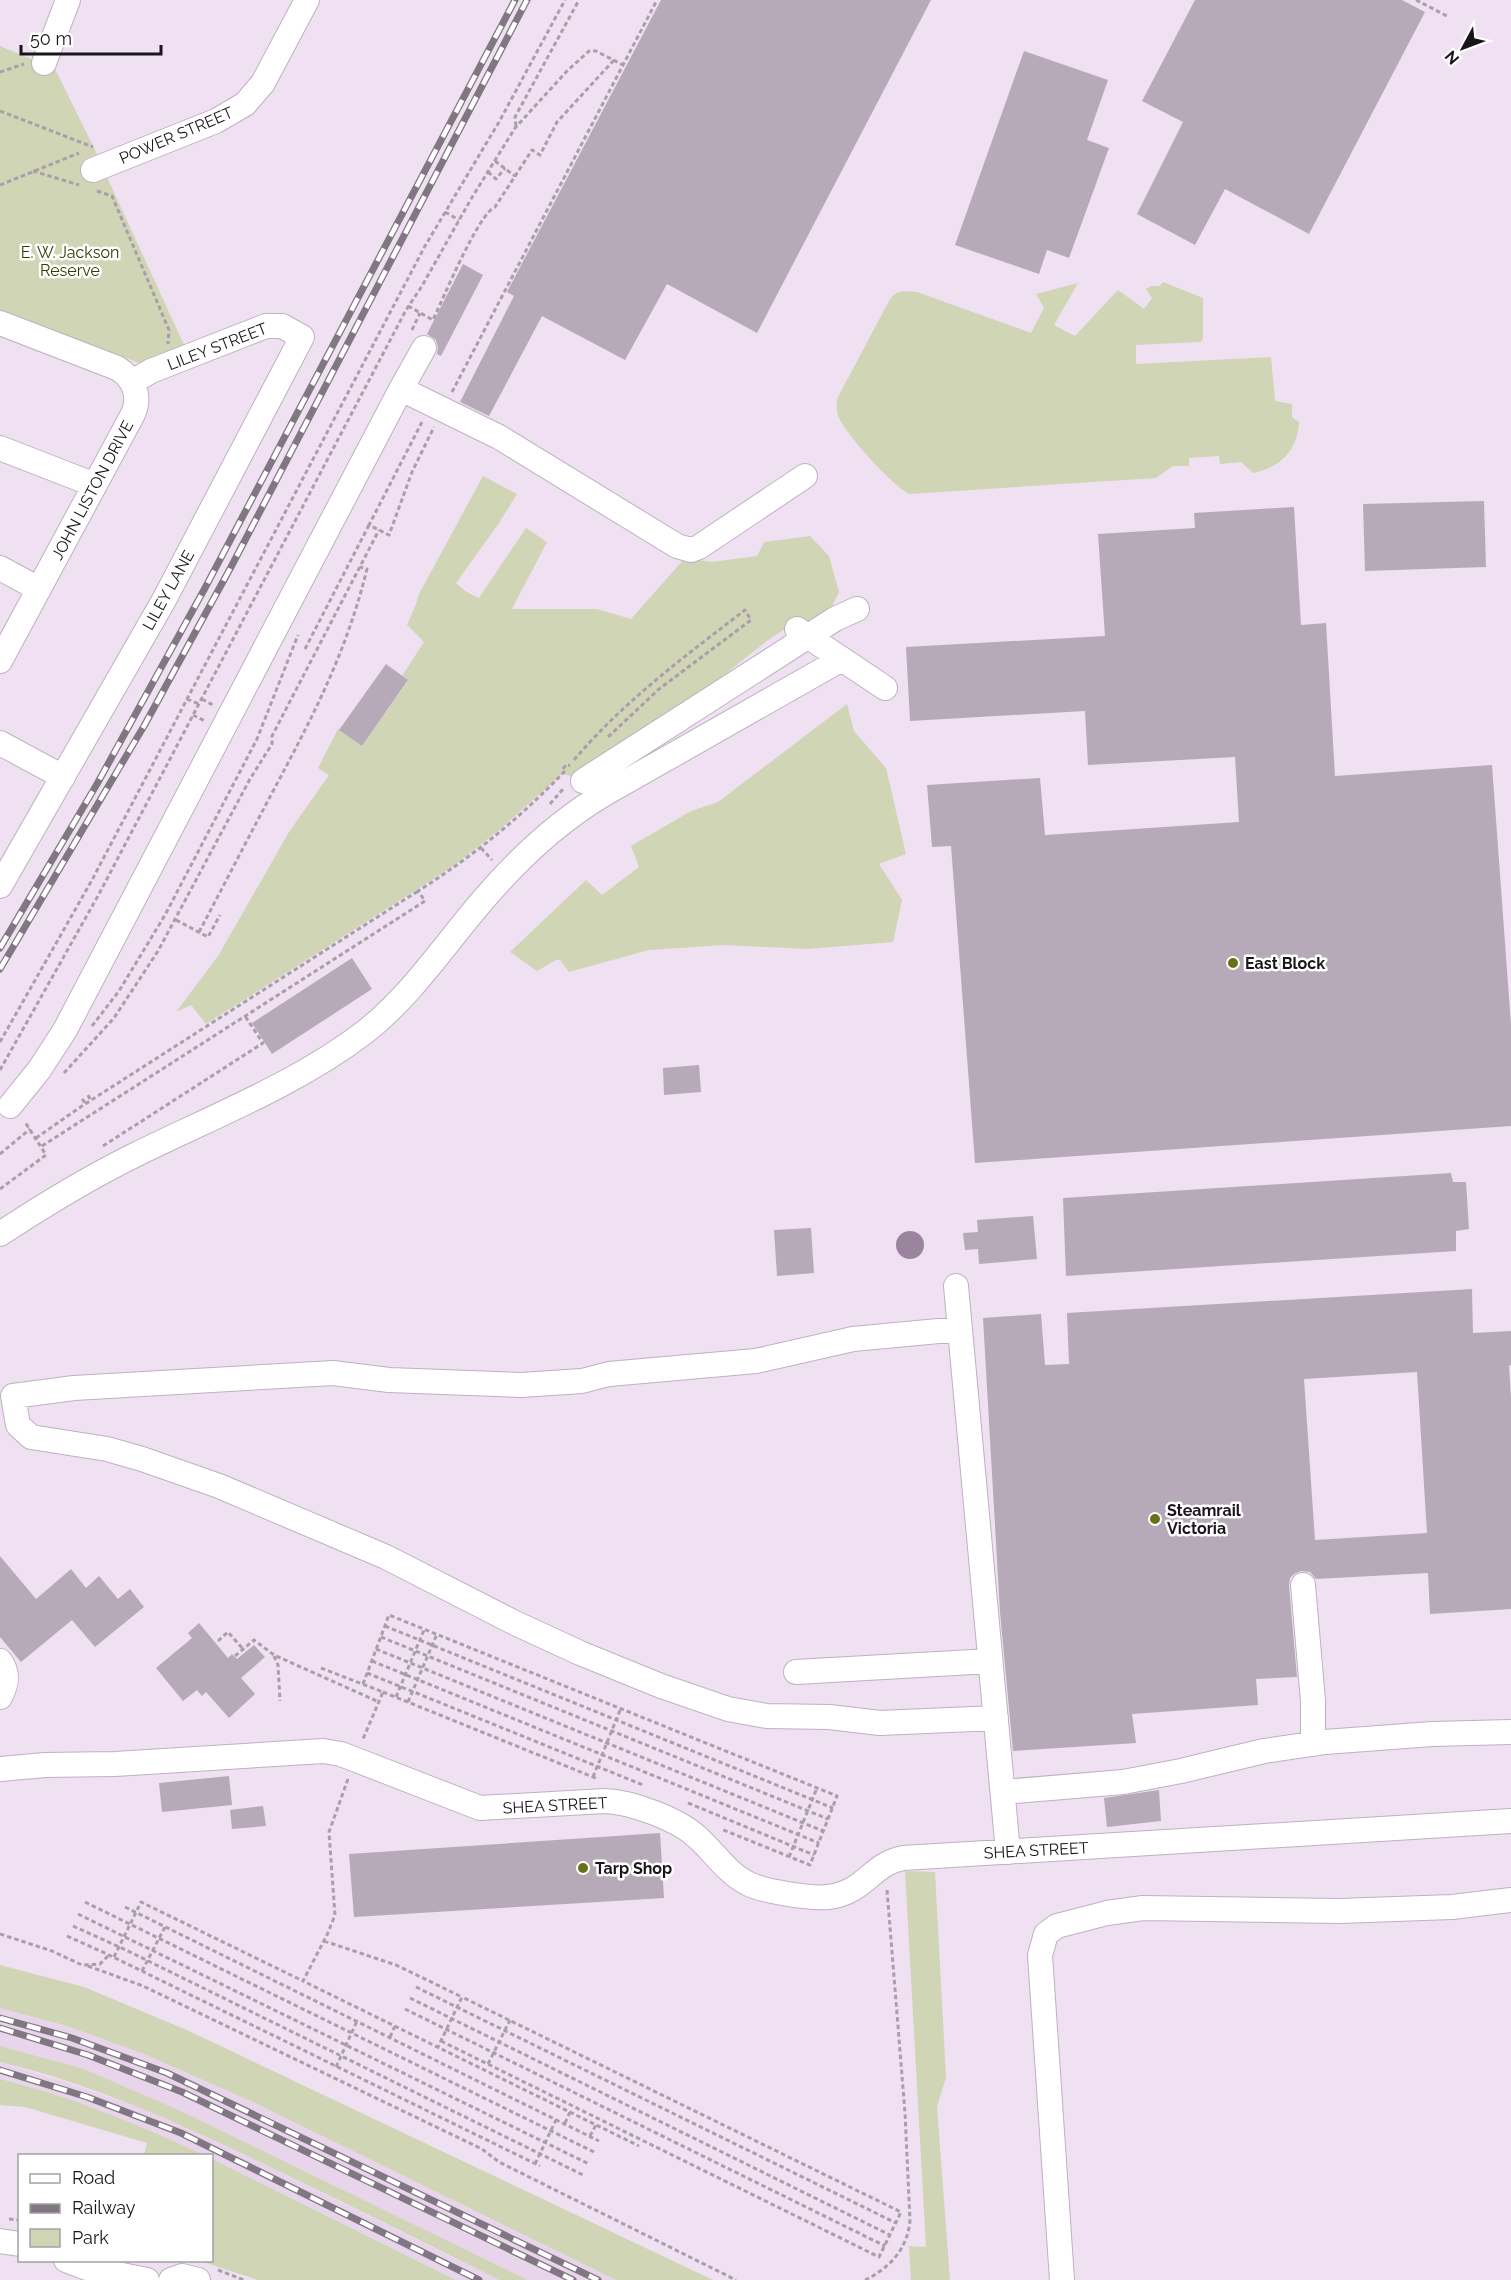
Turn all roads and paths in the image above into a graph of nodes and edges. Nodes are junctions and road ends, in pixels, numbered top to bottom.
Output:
1 (68, 0) edge
2 (307, 0) edge
3 (565, 0) edge
4 (579, 0) edge
5 (657, 0) edge
6 (1416, 0) edge
7 (1449, 17) dead end
8 (614, 60) junction
9 (37, 62) joint
10 (622, 64) junction
11 (0, 72) edge
12 (0, 111) edge
13 (516, 126) junction
14 (102, 144) dead end
15 (94, 159) junction
16 (494, 160) junction
17 (505, 168) junction
18 (33, 171) junction
19 (488, 172) junction
20 (515, 176) junction
21 (0, 185) edge
22 (445, 212) junction
23 (459, 220) junction
24 (408, 306) junction
25 (0, 323) edge
26 (302, 337) joint
27 (424, 348) dead end
28 (176, 362) junction
29 (132, 382) junction
30 (401, 389) junction
31 (437, 407) junction
32 (0, 448) edge
33 (805, 476) dead end
34 (95, 484) junction
35 (369, 525) junction
36 (379, 530) junction
37 (360, 567) junction
38 (0, 568) edge
39 (39, 589) junction
40 (856, 609) dead end
41 (802, 632) junction
42 (305, 649) dead end
43 (842, 659) junction
44 (0, 661) edge
45 (885, 688) dead end
46 (187, 699) junction
47 (199, 704) junction
48 (0, 743) edge
49 (602, 744) dead end
50 (63, 777) junction
51 (574, 784) joint
52 (550, 805) dead end
53 (481, 848) junction
54 (498, 865) dead end
55 (0, 886) edge
56 (418, 891) junction
57 (220, 915) dead end
58 (176, 920) junction
59 (199, 932) junction
60 (245, 1016) junction
61 (0, 1042) edge
62 (0, 1070) edge
63 (61, 1076) dead end
64 (88, 1095) dead end
65 (82, 1099) dead end
66 (91, 1101) junction
67 (86, 1104) junction
68 (10, 1106) joint
69 (30, 1129) junction
70 (36, 1138) junction
71 (42, 1146) junction
72 (96, 1150) dead end
73 (0, 1154) edge
74 (0, 1189) edge
75 (0, 1234) edge
76 (956, 1286) dead end
77 (960, 1329) junction
78 (7, 1397) edge
79 (1304, 1585) dead end
80 (385, 1626) junction
81 (425, 1629) junction
82 (437, 1634) junction
83 (381, 1637) junction
84 (420, 1640) junction
85 (218, 1641) dead end
86 (432, 1645) junction
87 (243, 1649) junction
88 (376, 1649) junction
89 (415, 1652) junction
90 (274, 1655) junction
91 (235, 1656) dead end
92 (428, 1657) junction
93 (0, 1661) edge
94 (372, 1661) junction
95 (990, 1661) junction
96 (410, 1663) junction
97 (321, 1668) dead end
98 (423, 1668) junction
99 (796, 1672) dead end
100 (367, 1673) junction
101 (405, 1675) junction
102 (418, 1680) junction
103 (363, 1684) junction
104 (401, 1686) junction
105 (413, 1691) junction
106 (383, 1692) junction
107 (0, 1697) edge
108 (396, 1697) junction
109 (280, 1701) dead end
110 (379, 1702) junction
111 (408, 1702) junction
112 (621, 1708) junction
113 (996, 1718) junction
114 (616, 1720) junction
115 (611, 1731) junction
116 (1511, 1732) edge
117 (607, 1743) junction
118 (1313, 1744) junction
119 (602, 1754) junction
120 (354, 1760) junction
121 (597, 1766) junction
122 (0, 1769) edge
123 (593, 1777) junction
124 (604, 1781) dead end
125 (651, 1788) dead end
126 (817, 1788) junction
127 (1003, 1792) junction
128 (813, 1799) junction
129 (684, 1802) dead end
130 (833, 1808) junction
131 (808, 1811) junction
132 (828, 1819) junction
133 (1511, 1821) edge
134 (803, 1822) junction
135 (712, 1826) dead end
136 (823, 1831) junction
137 (798, 1834) junction
138 (819, 1843) junction
139 (793, 1846) junction
140 (1008, 1852) junction
141 (814, 1855) junction
142 (789, 1857) junction
143 (893, 1860) junction
144 (1511, 1900) edge
145 (85, 1902) dead end
146 (125, 1907) dead end
147 (136, 1912) junction
148 (78, 1914) dead end
149 (131, 1924) junction
150 (73, 1926) dead end
151 (165, 1927) junction
152 (0, 1934) edge
153 (125, 1935) junction
154 (67, 1936) dead end
155 (160, 1938) junction
156 (324, 1941) junction
157 (120, 1947) junction
158 (154, 1949) junction
159 (109, 1955) junction
160 (114, 1957) junction
161 (148, 1960) junction
162 (88, 1966) junction
163 (142, 1971) junction
164 (303, 1981) junction
165 (416, 1987) dead end
166 (462, 1997) junction
167 (410, 1998) dead end
168 (457, 2008) junction
169 (405, 2009) dead end
170 (452, 2019) junction
171 (510, 2020) junction
172 (357, 2021) junction
173 (395, 2026) junction
174 (446, 2030) junction
175 (504, 2031) junction
176 (352, 2033) junction
177 (390, 2037) junction
178 (441, 2042) junction
179 (499, 2042) junction
180 (346, 2044) junction
181 (438, 2047) junction
182 (493, 2054) junction
183 (341, 2055) junction
184 (488, 2064) junction
185 (336, 2067) junction
186 (570, 2112) junction
187 (556, 2119) junction
188 (565, 2123) junction
189 (596, 2125) junction
190 (551, 2131) junction
191 (590, 2136) junction
192 (599, 2141) dead end
193 (545, 2142) junction
194 (639, 2146) dead end
195 (594, 2152) dead end
196 (540, 2153) junction
197 (588, 2163) dead end
198 (535, 2164) junction
199 (540, 2166) dead end
200 (583, 2175) dead end
201 (896, 2223) junction
202 (890, 2235) junction
203 (0, 2241) edge
204 (18, 2244) edge
205 (885, 2246) junction
206 (87, 2270) edge
207 (147, 2280) edge
208 (171, 2280) edge
209 (198, 2280) edge
210 (736, 2280) edge
211 (865, 2280) edge
212 (1062, 2280) edge

1 - 9 street
2 - 15 street, POWER STREET
3 - 22 path
4 - 13 path
5 - 10 path
6 - 7 path
8 - 10 path
8 - 13 path
8 - 20 path
9 - 11 path
10 - 31 path
12 - 15 path
13 - 16 path
14 - 15 path
15 - 18 path
16 - 17 path
16 - 19 path
17 - 19 path
17 - 20 path
18 - 21 path
18 - 28 path
19 - 23 path
20 - 24 path
22 - 23 path
22 - 46 path
23 - 24 path
24 - 47 path
25 - 29 street
26 - 28 street, LILEY STREET
26 - 50 street, LILEY LANE
27 - 30 street
28 - 29 street, LILEY STREET
29 - 34 street, JOHN LISTON DRIVE
30 - 31 street
30 - 68 street
31 - 33 street
31 - 35 path
31 - 36 path
32 - 34 street
34 - 39 street, JOHN LISTON DRIVE
35 - 36 path
35 - 42 path
36 - 37 path
37 - 58 path
37 - 59 path
38 - 39 street
39 - 44 street, JOHN LISTON DRIVE
40 - 41 street
41 - 43 street
41 - 51 street
43 - 45 street
43 - 75 street
46 - 47 path
46 - 61 path
47 - 62 path
48 - 50 street
49 - 53 path
50 - 55 street, LILEY LANE
51 - 52 path
53 - 54 path
53 - 56 path
56 - 60 path
56 - 66 path
57 - 59 path
58 - 59 path
58 - 63 path
60 - 71 path
60 - 72 path
64 - 66 path
65 - 67 path
66 - 67 path
67 - 70 path
68 - 69 path
69 - 70 path
69 - 73 path
70 - 71 path
71 - 74 path
76 - 77 street
77 - 78 street
77 - 95 street
78 - 113 street
79 - 118 street
80 - 81 path
80 - 83 path
80 - 84 path
81 - 82 path
81 - 84 path
82 - 86 path
82 - 112 path
83 - 88 path
83 - 89 path
84 - 86 path
84 - 89 path
85 - 87 path
86 - 92 path
86 - 114 path
87 - 90 path
87 - 91 path
88 - 94 path
88 - 96 path
89 - 92 path
89 - 96 path
90 - 109 path
90 - 110 path
92 - 98 path
92 - 115 path
93 - 107 street
94 - 100 path
94 - 101 path
95 - 99 street
95 - 113 street
96 - 98 path
96 - 101 path
97 - 103 path
98 - 102 path
98 - 117 path
100 - 103 path
100 - 104 path
101 - 102 path
101 - 104 path
102 - 105 path
102 - 119 path
103 - 106 path
104 - 105 path
104 - 108 path
105 - 111 path
105 - 121 path
106 - 108 path
106 - 110 path
108 - 111 path
110 - 120 path
111 - 123 path
112 - 114 path
112 - 126 path
113 - 127 street
114 - 115 path
114 - 128 path
115 - 117 path
115 - 131 path
116 - 118 street
117 - 119 path
117 - 134 path
118 - 127 street
119 - 121 path
119 - 137 path
120 - 122 street, SHEA STREET
120 - 143 street, SHEA STREET
120 - 156 path
121 - 123 path
121 - 125 path
123 - 124 path
126 - 128 path
126 - 130 path
127 - 140 street
128 - 130 path
128 - 131 path
129 - 139 path
130 - 132 path
131 - 132 path
131 - 134 path
132 - 136 path
133 - 140 street, SHEA STREET
134 - 136 path
134 - 137 path
135 - 142 path
136 - 138 path
137 - 138 path
137 - 139 path
138 - 141 path
139 - 141 path
139 - 142 path
140 - 143 street, SHEA STREET
141 - 142 path
143 - 211 path
144 - 212 street
145 - 149 path
146 - 147 path
147 - 149 path
147 - 151 path
147 - 164 path
148 - 153 path
149 - 153 path
149 - 155 path
150 - 157 path
151 - 155 path
151 - 172 path
152 - 162 path
153 - 157 path
153 - 158 path
154 - 159 path
155 - 158 path
155 - 176 path
156 - 164 path
156 - 166 path
157 - 160 path
157 - 161 path
158 - 161 path
158 - 180 path
159 - 160 path
159 - 162 path
160 - 163 path
161 - 163 path
161 - 183 path
162 - 210 path
163 - 185 path
164 - 173 path
165 - 168 path
166 - 168 path
166 - 171 path
167 - 170 path
168 - 170 path
168 - 175 path
169 - 174 path
170 - 174 path
170 - 179 path
171 - 175 path
171 - 201 path
172 - 176 path
172 - 177 path
173 - 177 path
173 - 181 path
174 - 178 path
174 - 182 path
175 - 179 path
175 - 201 path
176 - 180 path
176 - 190 path
177 - 187 path
178 - 181 path
178 - 184 path
179 - 182 path
179 - 202 path
180 - 183 path
180 - 193 path
181 - 186 path
182 - 184 path
182 - 205 path
183 - 185 path
183 - 196 path
184 - 205 path
185 - 198 path
186 - 188 path
186 - 189 path
187 - 188 path
187 - 190 path
188 - 191 path
189 - 191 path
189 - 194 path
190 - 193 path
190 - 195 path
191 - 192 path
193 - 196 path
193 - 197 path
196 - 198 path
196 - 200 path
198 - 199 path
201 - 202 path
202 - 205 path
203 - 204 street
206 - 207 street
208 - 209 street

